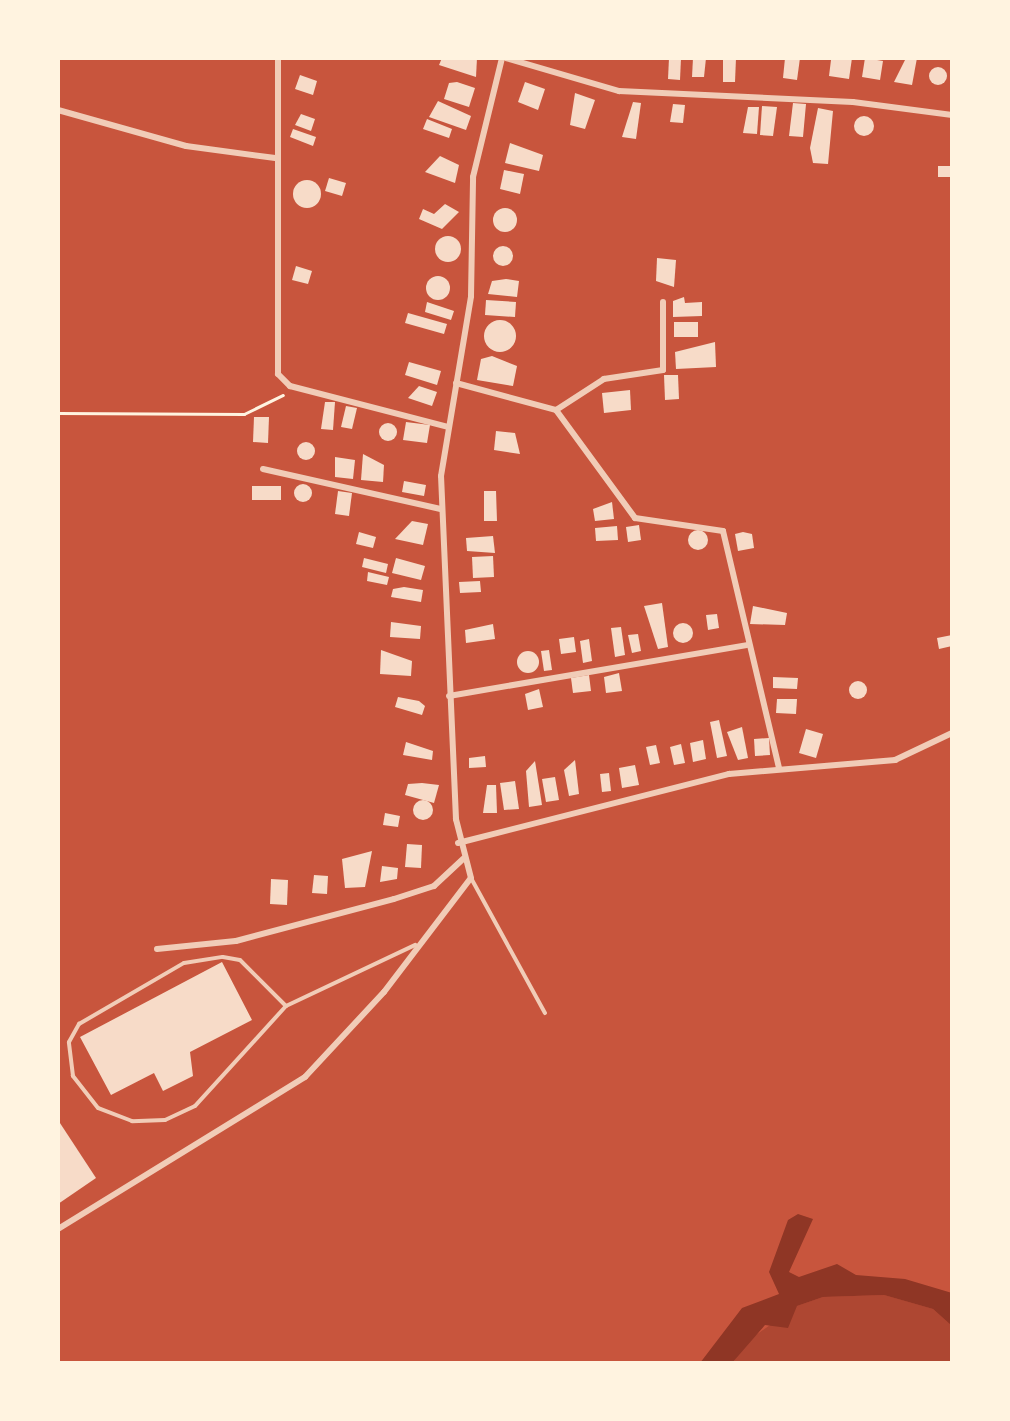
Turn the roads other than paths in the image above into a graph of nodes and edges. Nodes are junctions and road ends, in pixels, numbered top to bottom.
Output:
1 (278, 58) edge
2 (504, 58) edge
3 (58, 110) edge
4 (952, 115) edge
5 (275, 158) junction
6 (663, 302) dead end
7 (456, 383) junction
8 (556, 410) junction
9 (448, 426) junction
10 (263, 469) dead end
11 (441, 509) junction
12 (746, 646) junction
13 (449, 696) junction
14 (952, 733) edge
15 (779, 768) junction
16 (458, 843) junction
17 (463, 859) junction
18 (470, 878) junction
19 (415, 944) junction
20 (157, 950) dead end
21 (286, 1006) junction
22 (545, 1013) dead end
23 (58, 1229) edge

1 - 5 street
2 - 4 street
2 - 7 street
3 - 5 street
5 - 9 street
6 - 8 street
7 - 8 street
7 - 9 street
8 - 12 street
9 - 11 street
10 - 11 street
11 - 13 street
12 - 13 street
12 - 15 street
13 - 16 street
14 - 15 street
15 - 16 street
16 - 17 street
17 - 18 street
17 - 20 street
18 - 19 street
18 - 22 lane
19 - 21 lane
19 - 23 street
21 - 21 lane

